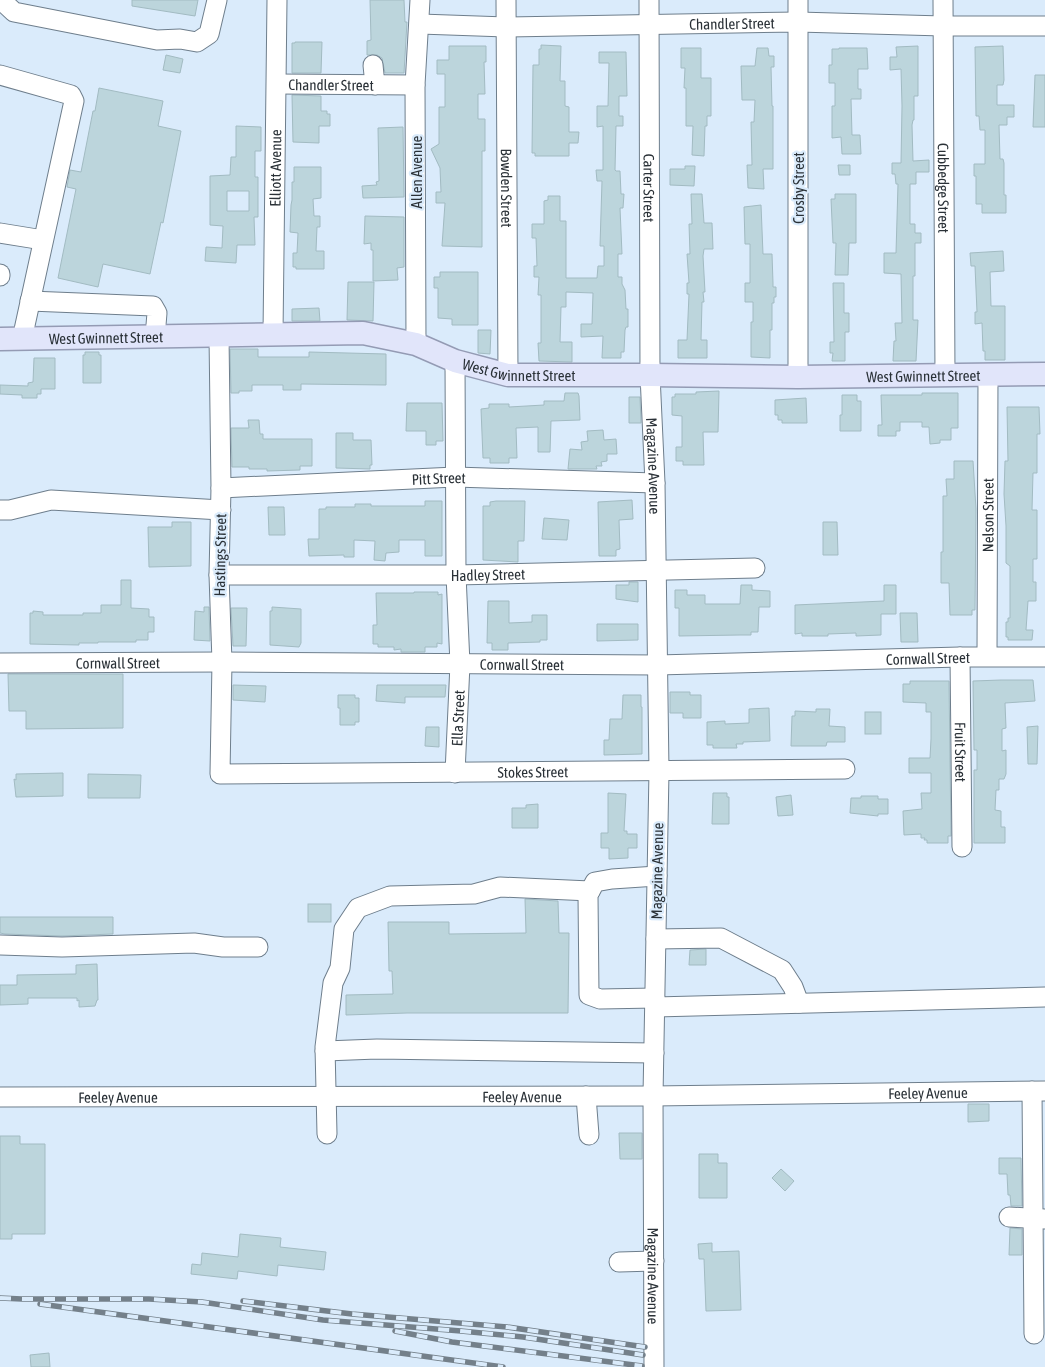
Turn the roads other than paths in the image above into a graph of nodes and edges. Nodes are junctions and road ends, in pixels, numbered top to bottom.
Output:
1 (2, 0) edge
2 (217, 0) edge
3 (278, 0) edge
4 (420, 0) edge
5 (506, 0) edge
6 (649, 0) edge
7 (798, 0) edge
8 (943, 0) edge
9 (798, 22) junction
10 (420, 24) junction
11 (649, 25) junction
12 (506, 26) junction
13 (943, 26) junction
14 (1045, 26) edge
15 (374, 65) dead end
16 (0, 75) edge
17 (277, 84) junction
18 (375, 85) junction
19 (415, 85) junction
20 (0, 233) edge
21 (43, 240) junction
22 (30, 301) junction
23 (274, 334) junction
24 (218, 336) junction
25 (155, 337) junction
26 (11, 339) edge
27 (416, 344) junction
28 (455, 361) junction
29 (988, 374) junction
30 (1045, 374) edge
31 (650, 375) junction
32 (945, 375) junction
33 (508, 376) junction
34 (798, 376) junction
35 (455, 477) junction
36 (655, 483) junction
37 (221, 488) junction
38 (0, 510) edge
39 (221, 510) junction
40 (756, 568) dead end
41 (656, 570) junction
42 (456, 575) junction
43 (219, 576) junction
44 (987, 656) junction
45 (960, 657) junction
46 (1045, 657) edge
47 (222, 662) junction
48 (0, 664) edge
49 (460, 664) junction
50 (657, 666) junction
51 (845, 769) dead end
52 (659, 771) junction
53 (454, 772) junction
54 (220, 774) joint
55 (962, 847) dead end
56 (657, 876) junction
57 (590, 891) junction
58 (656, 939) junction
59 (0, 946) edge
60 (258, 947) dead end
61 (1045, 997) edge
62 (655, 1003) junction
63 (798, 1003) junction
64 (325, 1051) junction
65 (654, 1053) junction
66 (1038, 1091) edge
67 (0, 1096) edge
68 (325, 1096) junction
69 (586, 1096) junction
70 (653, 1096) junction
71 (327, 1134) dead end
72 (589, 1135) dead end
73 (1009, 1217) dead end
74 (1039, 1219) edge
75 (654, 1261) junction
76 (619, 1262) dead end
77 (1032, 1334) edge
78 (654, 1367) edge

1 - 2 street
3 - 17 street, Elliott Avenue
4 - 10 street, Allen Avenue
5 - 12 street, Bowden Street
6 - 11 street, Carter Street
7 - 9 street, Crosby Street
8 - 13 street, Cubbedge Street
9 - 11 street, Chandler Street
9 - 13 street, Chandler Street
9 - 34 street, Crosby Street
10 - 12 street, Chandler Street
10 - 19 street, Allen Avenue
11 - 12 street, Chandler Street
11 - 31 street, Carter Street
12 - 33 street, Bowden Street
13 - 14 street, Chandler Street
13 - 32 street, Cubbedge Street
15 - 18 street
16 - 21 street
17 - 18 street, Chandler Street
17 - 23 street, Elliott Avenue
18 - 19 street, Chandler Street
19 - 27 street, Allen Avenue
20 - 21 street
21 - 22 street
22 - 25 street
22 - 26 street
23 - 24 main road, West Gwinnett Street
23 - 27 main road, West Gwinnett Street
24 - 25 main road, West Gwinnett Street
24 - 37 street, Hastings Street
25 - 26 main road, West Gwinnett Street
27 - 28 main road, West Gwinnett Street
28 - 33 main road, West Gwinnett Street
28 - 35 street, Ella Street
29 - 30 main road, West Gwinnett Street
29 - 32 main road, West Gwinnett Street
29 - 44 street, Nelson Street
31 - 33 main road, West Gwinnett Street
31 - 34 main road, West Gwinnett Street
31 - 36 street, Magazine Avenue
32 - 34 main road, West Gwinnett Street
35 - 36 street, Pitt Street
35 - 37 street, Pitt Street
35 - 42 street, Ella Street
36 - 41 street, Magazine Avenue
37 - 39 street, Hastings Street
38 - 39 street
39 - 43 street, Hastings Street
40 - 41 street, Hadley Street
41 - 42 street, Hadley Street
41 - 50 street, Magazine Avenue
42 - 43 street, Hadley Street
42 - 49 street, Ella Street
43 - 47 street, Hastings Street
44 - 45 street, Cornwall Street
44 - 46 street, Cornwall Street
45 - 50 street, Cornwall Street
45 - 55 street, Fruit Street
47 - 48 street, Cornwall Street
47 - 49 street, Cornwall Street
47 - 54 street, Hastings Street
49 - 50 street, Cornwall Street
49 - 53 street, Ella Street
50 - 52 street, Magazine Avenue
51 - 52 street, Stokes Street
52 - 53 street, Stokes Street
52 - 56 street, Magazine Avenue
53 - 54 street, Stokes Street
56 - 57 street
56 - 58 street, Magazine Avenue
57 - 62 street
57 - 64 street
58 - 62 street, Magazine Avenue
58 - 63 street
59 - 60 street
61 - 63 street
62 - 63 street
62 - 65 street, Magazine Avenue
64 - 65 street
64 - 68 street
65 - 70 street, Magazine Avenue
66 - 70 street, Feeley Avenue
66 - 74 street
67 - 68 street, Feeley Avenue
68 - 69 street, Feeley Avenue
68 - 71 street
69 - 70 street, Feeley Avenue
69 - 72 street
70 - 75 street, Magazine Avenue
73 - 74 street
74 - 77 street
75 - 76 street
75 - 78 street, Magazine Avenue

